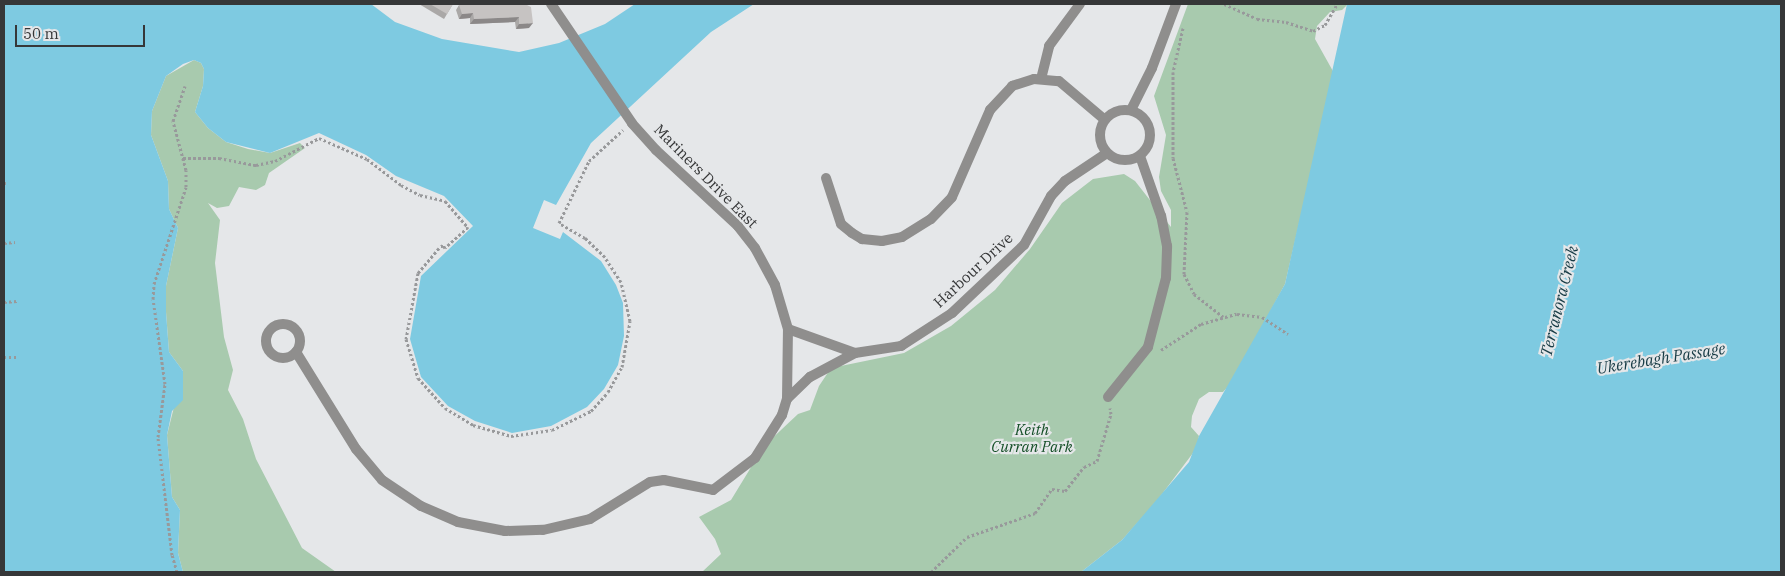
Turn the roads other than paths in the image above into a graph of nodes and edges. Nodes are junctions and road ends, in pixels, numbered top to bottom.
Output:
1 (1080, 4) edge
2 (1176, 4) edge
3 (551, 5) edge
4 (1041, 79) junction
5 (1131, 110) junction
6 (1105, 120) junction
7 (1106, 153) junction
8 (1140, 156) junction
9 (826, 178) dead end
10 (788, 329) junction
11 (296, 352) dead end
12 (855, 353) junction
13 (1108, 397) road end
14 (787, 399) junction

1 - 4 street
2 - 5 street
3 - 10 street, Mariners Drive East
4 - 6 street
4 - 9 street
5 - 6 street
5 - 8 street
6 - 7 street
7 - 8 street
7 - 12 street, Harbour Drive
8 - 13 street
10 - 12 street, Harbour Drive
10 - 14 street, Mariners Drive East
11 - 14 street
12 - 14 street, Harbour Drive

